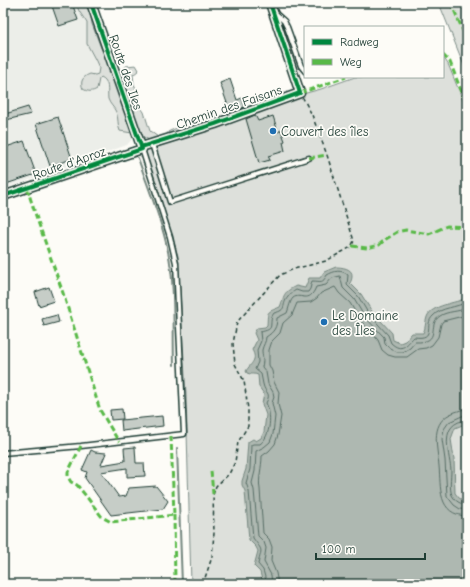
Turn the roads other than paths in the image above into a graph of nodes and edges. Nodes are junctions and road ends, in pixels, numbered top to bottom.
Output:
1 (91, 3) edge
2 (270, 3) edge
3 (273, 12) junction
4 (304, 70) edge
5 (152, 144) junction
6 (142, 148) junction
7 (309, 158) dead end
8 (3, 196) edge
9 (3, 453) edge

1 - 6 street, Route des Iles
2 - 3 street
3 - 4 lane
3 - 5 street, Chemin des Faisans
5 - 6 street, Chemin des Faisans
5 - 7 lane
6 - 8 street, Route d'Aproz
6 - 9 lane, Route des Iles

